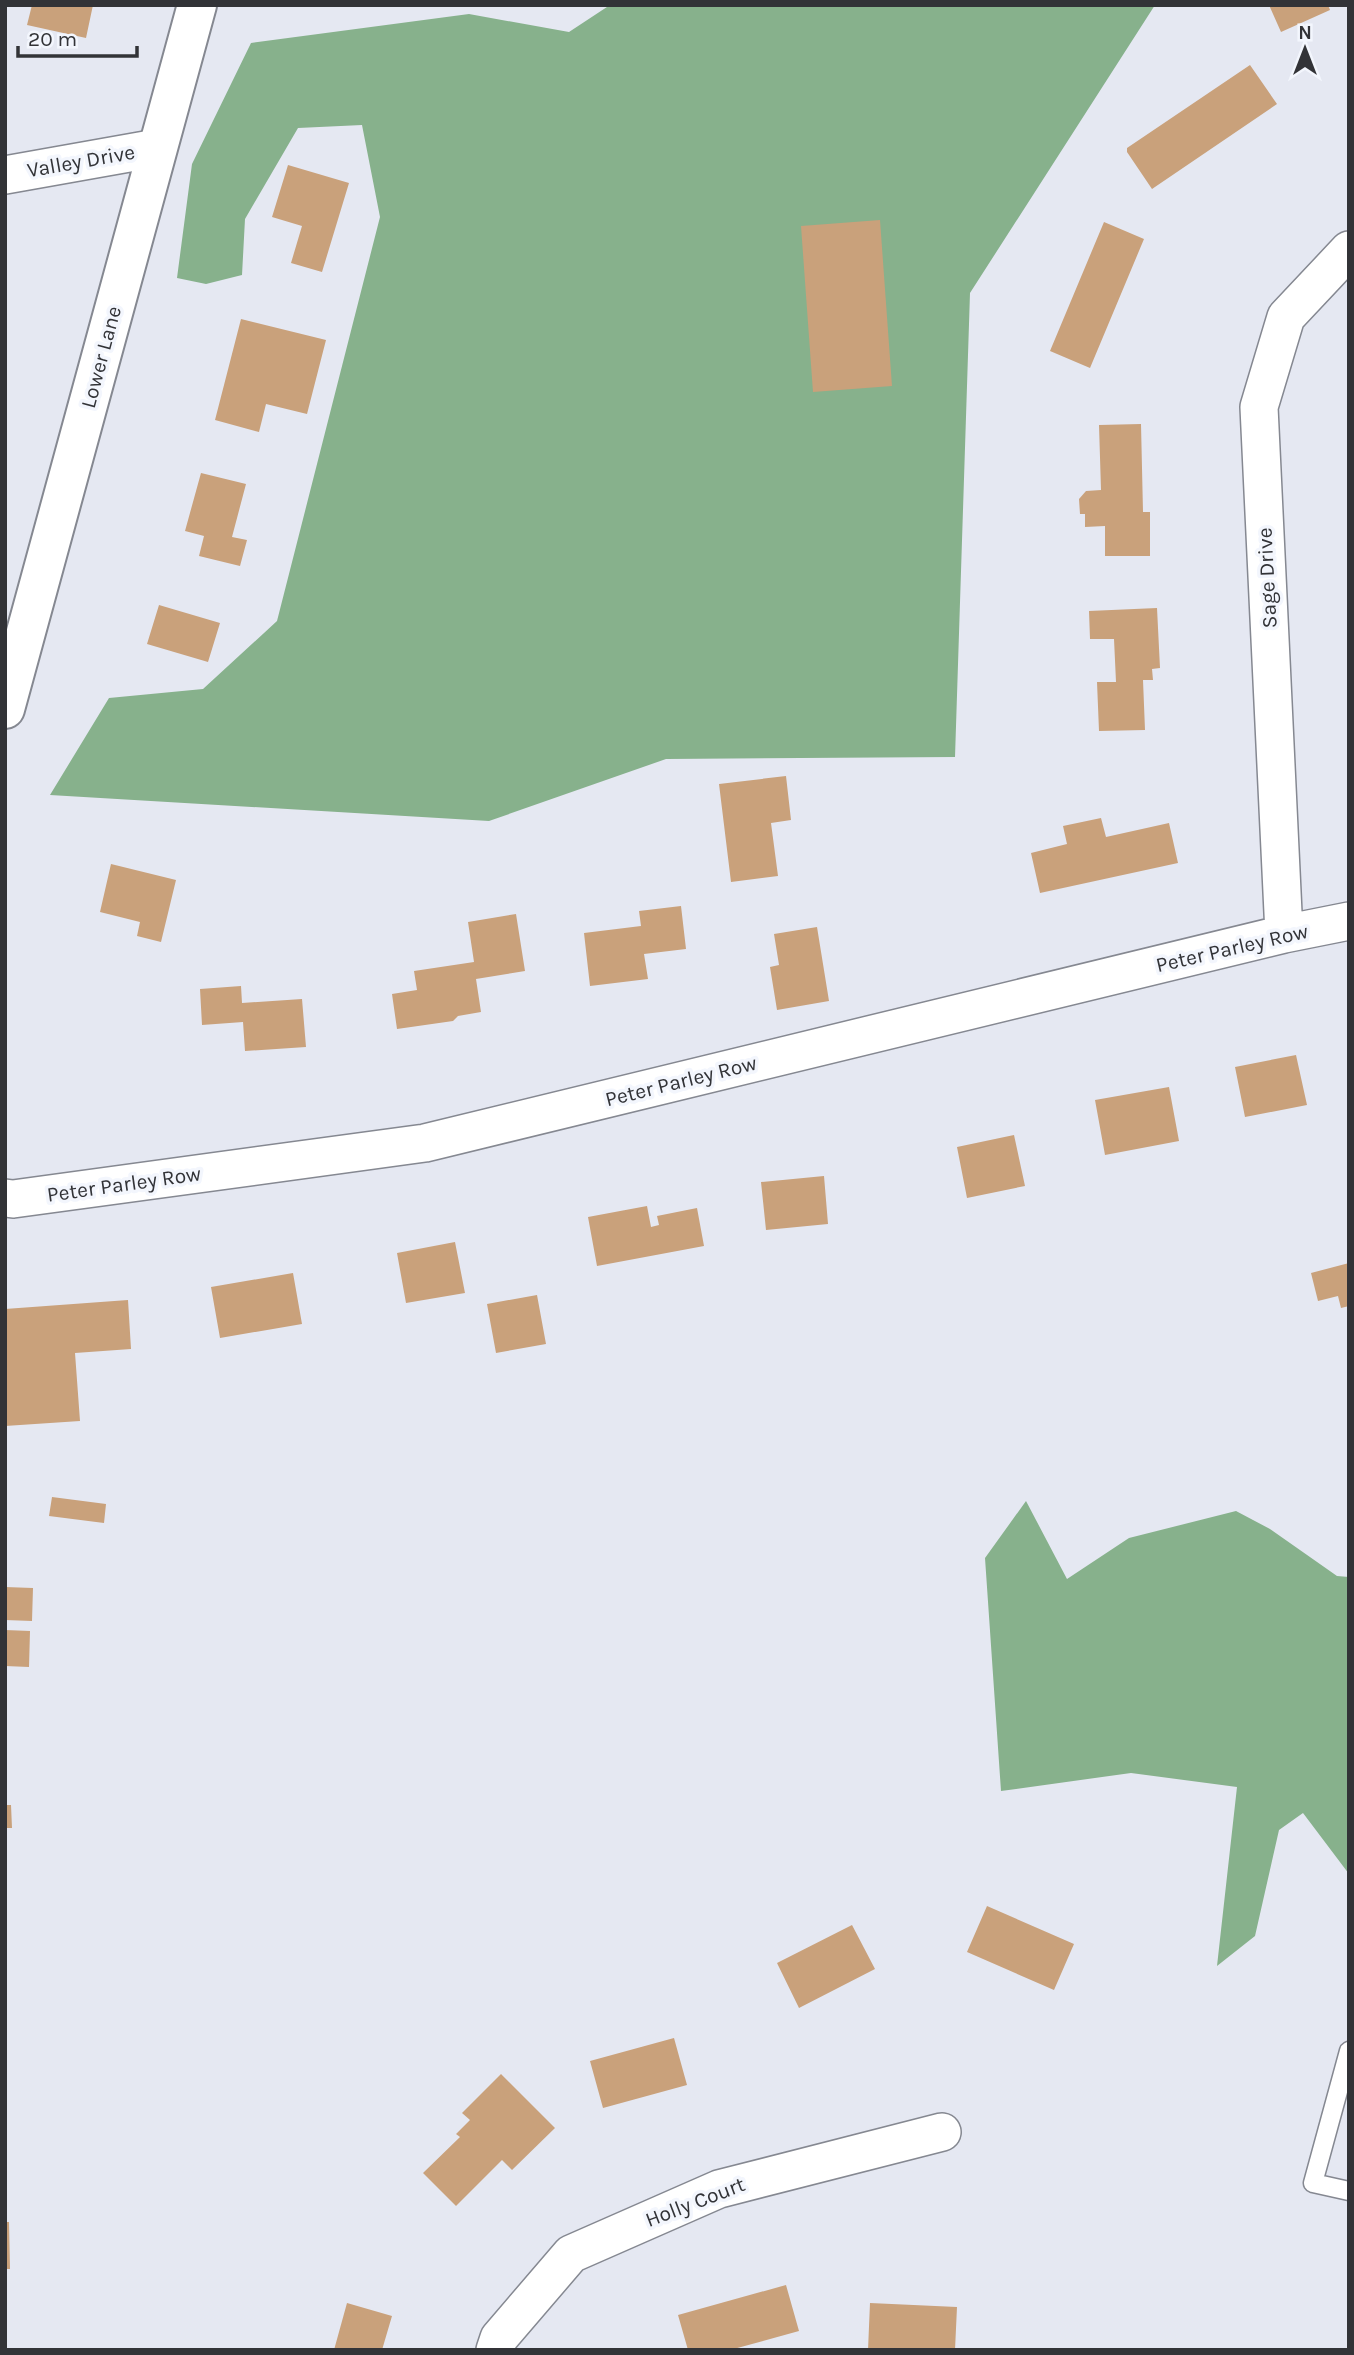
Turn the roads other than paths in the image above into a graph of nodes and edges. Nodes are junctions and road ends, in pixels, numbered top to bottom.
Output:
1 (197, 5) edge
2 (158, 148) junction
3 (5, 175) edge
4 (1349, 250) edge
5 (5, 709) edge
6 (1349, 921) edge
7 (1284, 934) junction
8 (5, 1198) edge
9 (1349, 2051) edge
10 (942, 2132) dead end
11 (1349, 2191) edge
12 (495, 2350) edge

1 - 2 street, Lower Lane
2 - 3 street, Valley Drive
2 - 5 street, Lower Lane
4 - 7 street, Sage Drive
6 - 7 street, Peter Parley Row
7 - 8 street, Peter Parley Row
9 - 11 lane
10 - 12 street, Holly Court

